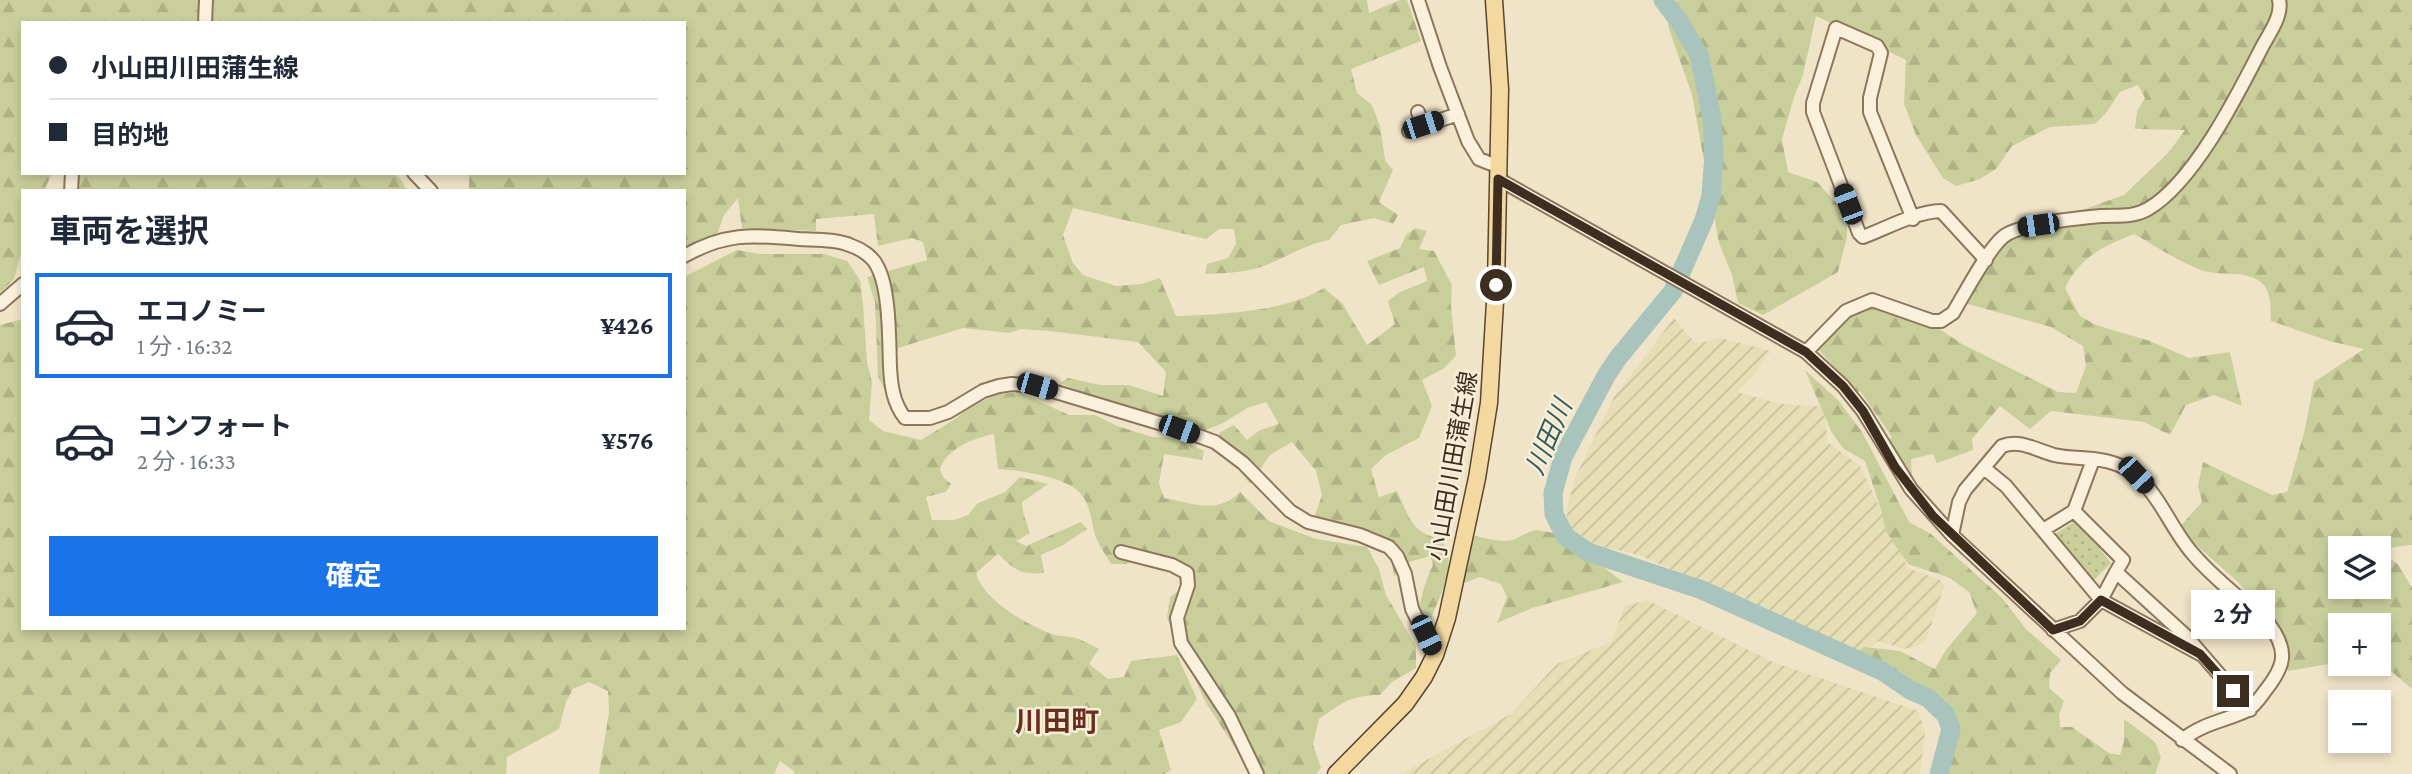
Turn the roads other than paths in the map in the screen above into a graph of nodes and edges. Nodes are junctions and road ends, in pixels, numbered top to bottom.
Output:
1 (206, 0) edge
2 (1418, 0) edge
3 (1493, 0) edge
4 (2279, 0) edge
5 (205, 21) edge
6 (1418, 112) dead end
7 (1458, 114) junction
8 (1423, 125) junction
9 (1409, 131) dead end
10 (1499, 173) junction
11 (416, 175) edge
12 (428, 189) edge
13 (1913, 219) junction
14 (686, 255) edge
15 (1986, 260) junction
16 (21, 286) edge
17 (0, 304) edge
18 (1806, 352) junction
19 (2094, 460) junction
20 (1984, 468) junction
21 (2074, 511) junction
22 (2043, 530) junction
23 (1952, 535) junction
24 (1121, 552) dead end
25 (2116, 572) junction
26 (2101, 600) junction
27 (2053, 630) junction
28 (2200, 654) junction
29 (1435, 655) junction
30 (2250, 710) junction
31 (2182, 740) junction
32 (1257, 774) edge
33 (1336, 774) edge
34 (2230, 774) edge

1 - 5 street
2 - 7 street
3 - 10 main road, 小山田川田蒲生線
4 - 15 street
6 - 8 street
7 - 8 street
7 - 10 street
8 - 9 street
10 - 18 street
10 - 29 main road, 小山田川田蒲生線
11 - 12 street
13 - 13 street
13 - 15 street
14 - 29 street
15 - 18 street
16 - 17 street
18 - 23 street
19 - 20 street
19 - 21 street
19 - 30 street
20 - 22 street
20 - 23 street
21 - 22 street
21 - 25 street
22 - 26 street
23 - 27 street
24 - 32 street
25 - 26 street
25 - 28 street
26 - 27 street
26 - 28 street
27 - 31 street
28 - 30 street
29 - 33 main road, 小山田川田蒲生線
30 - 31 street
31 - 34 street

